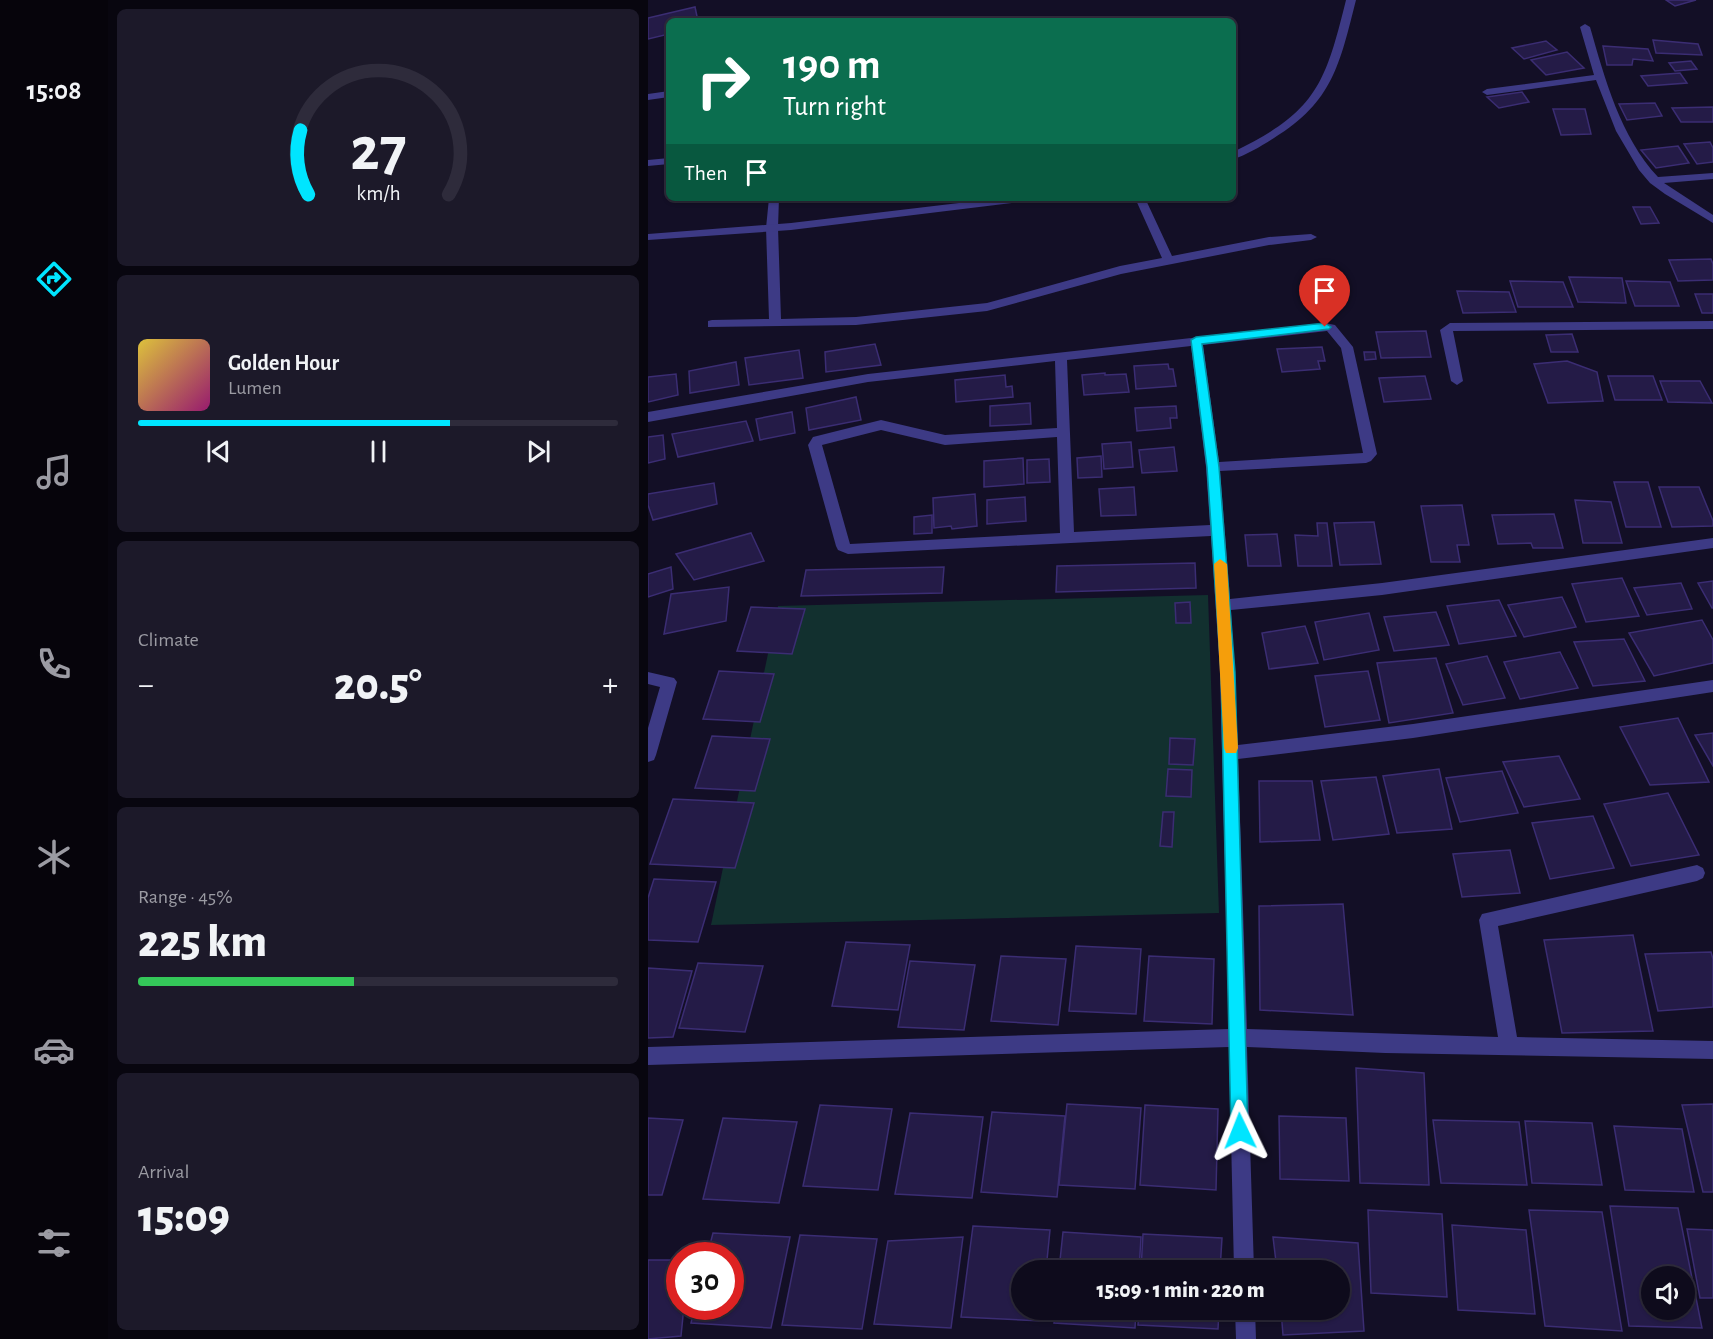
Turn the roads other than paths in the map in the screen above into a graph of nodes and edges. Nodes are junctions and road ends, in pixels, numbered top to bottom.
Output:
1 (1351, 0) edge
2 (1585, 27) dead end
3 (1599, 77) junction
4 (1487, 92) dead end
5 (666, 94) edge
6 (648, 96) edge
7 (1236, 155) edge
8 (666, 161) edge
9 (648, 163) edge
10 (1713, 176) edge
11 (1654, 181) junction
12 (774, 201) edge
13 (1002, 201) edge
14 (1141, 201) edge
15 (1713, 220) edge
16 (772, 228) junction
17 (648, 237) edge
18 (1311, 237) dead end
19 (1168, 259) junction
20 (776, 323) junction
21 (712, 324) dead end
22 (1713, 325) edge
23 (1196, 340) junction
24 (1061, 356) junction
25 (1457, 381) dead end
26 (648, 417) edge
27 (1063, 432) junction
28 (1213, 467) junction
29 (1218, 530) junction
30 (1067, 537) junction
31 (1713, 543) edge
32 (1224, 605) junction
33 (648, 678) edge
34 (1713, 686) edge
35 (1231, 753) junction
36 (648, 755) edge
37 (1697, 873) dead end
38 (1237, 1038) junction
39 (1509, 1046) junction
40 (1713, 1050) edge
41 (648, 1056) edge
42 (1244, 1260) edge
43 (1245, 1320) edge
44 (1246, 1339) edge

1 - 7 street
2 - 3 street
3 - 4 street
3 - 11 street
5 - 6 street
8 - 9 street
10 - 11 street
11 - 15 street
12 - 16 street
13 - 16 street
14 - 19 street
16 - 17 street
16 - 20 street
18 - 19 street
19 - 20 street
20 - 21 street
22 - 25 street
23 - 24 street
23 - 28 street
23 - 28 street
24 - 26 street
24 - 27 street
27 - 30 street
27 - 30 street
28 - 29 street
29 - 30 street
29 - 32 street
31 - 32 street
32 - 35 street
33 - 36 street
34 - 35 street
35 - 38 street
37 - 39 street
38 - 39 street
38 - 41 street
38 - 42 street
39 - 40 street
43 - 44 street

